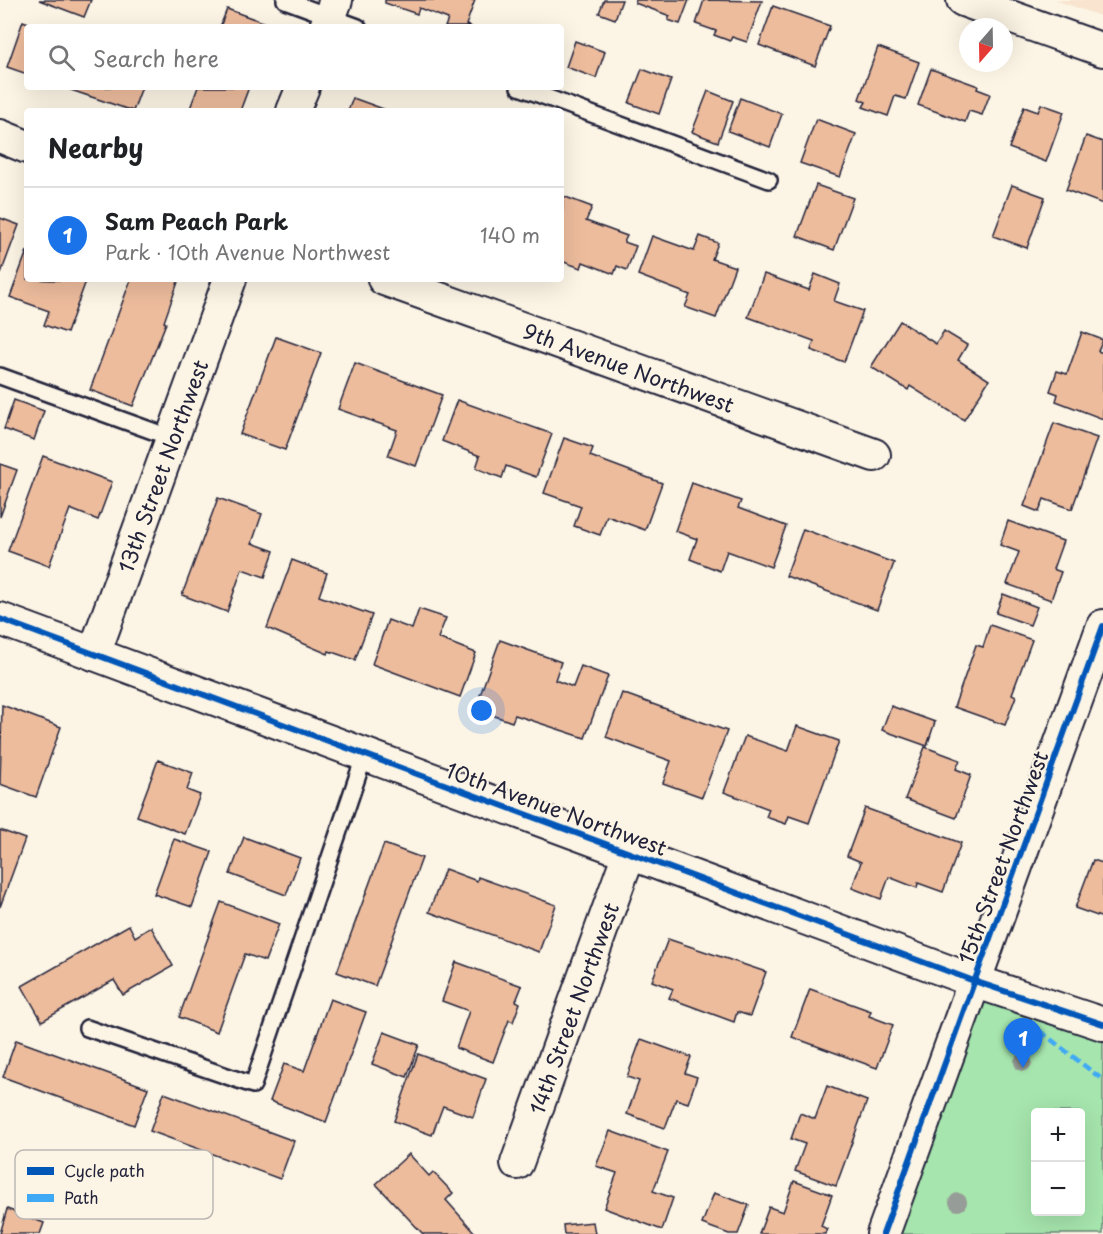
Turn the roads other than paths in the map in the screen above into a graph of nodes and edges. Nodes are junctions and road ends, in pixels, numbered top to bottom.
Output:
1 (285, 0) edge
2 (963, 0) edge
3 (337, 18) edge
4 (1103, 50) edge
5 (302, 90) edge
6 (527, 90) edge
7 (294, 108) edge
8 (0, 136) edge
9 (24, 146) edge
10 (769, 180) dead end
11 (229, 282) edge
12 (392, 282) edge
13 (0, 376) edge
14 (172, 438) junction
15 (874, 455) dead end
16 (0, 619) edge
17 (1103, 626) edge
18 (94, 654) junction
19 (365, 754) junction
20 (629, 853) junction
21 (974, 981) junction
22 (1103, 1024) edge
23 (87, 1028) dead end
24 (517, 1163) dead end
25 (883, 1234) edge

1 - 3 lane
2 - 4 street
5 - 7 street
6 - 10 lane
8 - 9 street
11 - 14 street, 13th Street Northwest
12 - 15 street, 9th Avenue Northwest
13 - 14 lane
14 - 18 street, 13th Street Northwest
16 - 18 street, 10th Avenue Northwest
17 - 21 street, 15th Street Northwest
18 - 19 street, 10th Avenue Northwest
19 - 20 street, 10th Avenue Northwest
19 - 23 lane
20 - 21 street, 10th Avenue Northwest
20 - 24 street, 14th Street Northwest
21 - 22 street, 10th Avenue Northwest
21 - 25 street, 15th Street Northwest

